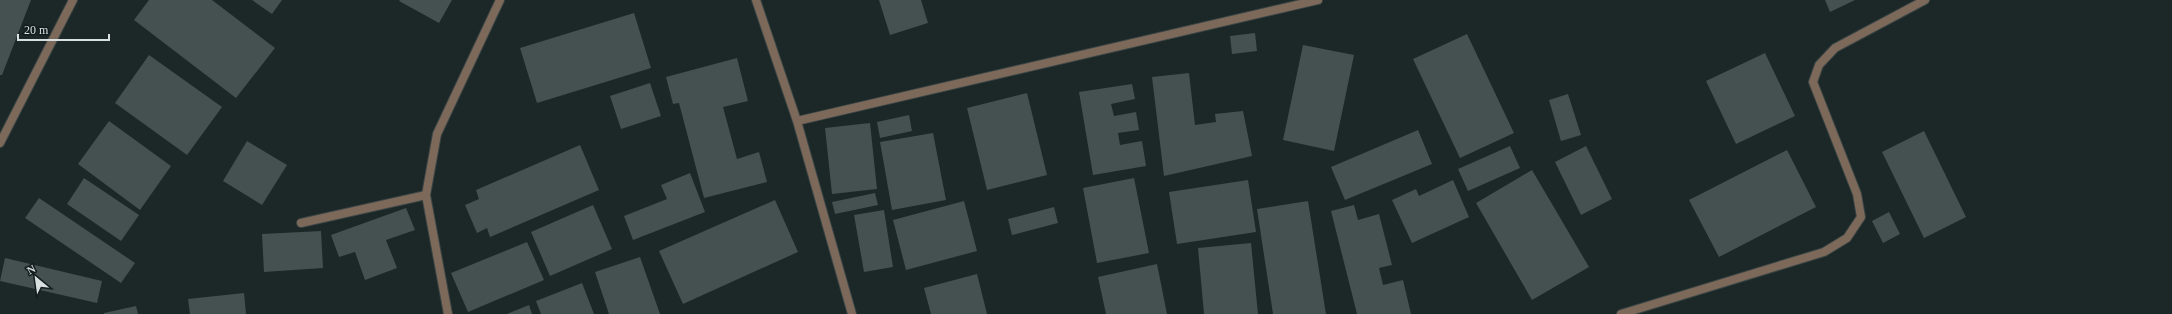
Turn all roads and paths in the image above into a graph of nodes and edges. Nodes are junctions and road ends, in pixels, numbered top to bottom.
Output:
1 (73, 0) edge
2 (500, 0) edge
3 (756, 0) edge
4 (1318, 0) edge
5 (1925, 0) edge
6 (797, 121) junction
7 (0, 143) edge
8 (426, 195) junction
9 (301, 223) dead end
10 (448, 314) edge
11 (852, 314) edge
12 (1621, 314) edge

1 - 7 street
2 - 8 street
3 - 6 street
4 - 6 street
5 - 12 street
6 - 11 street
8 - 9 street
8 - 10 street

